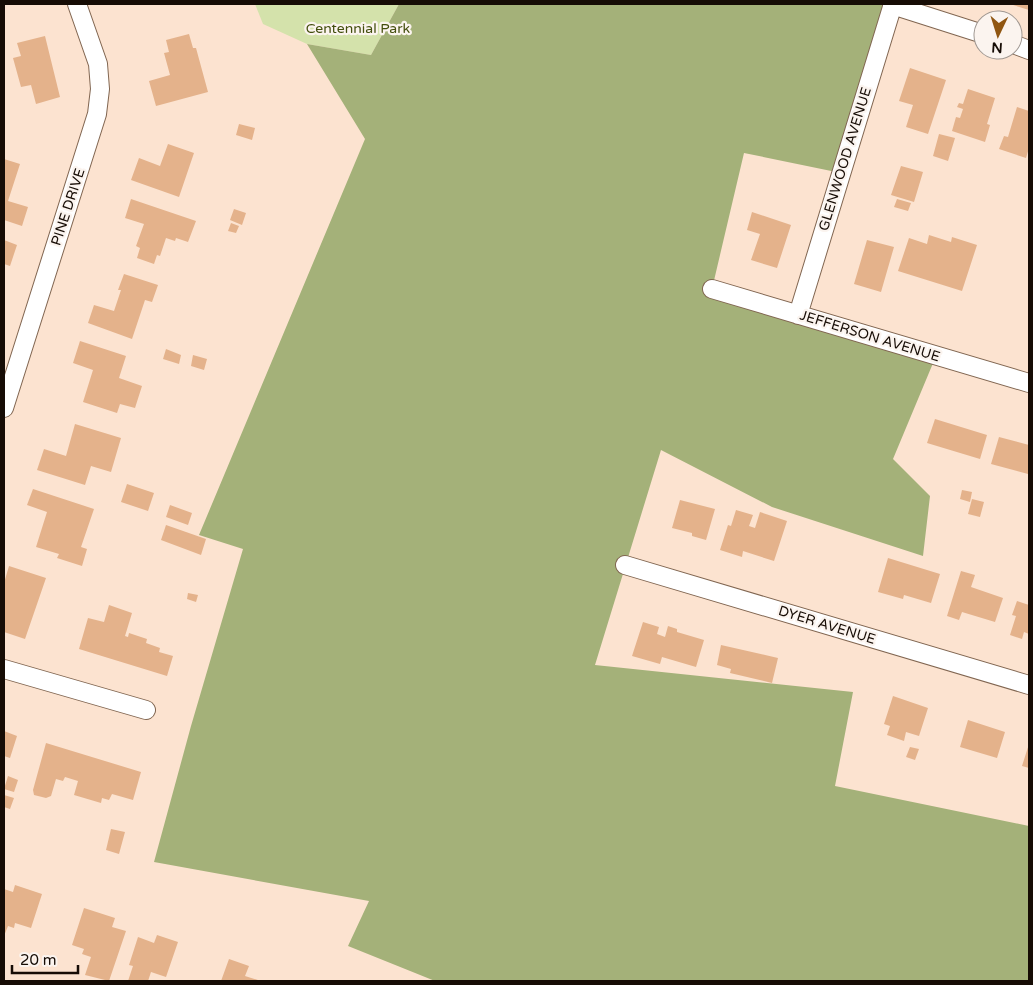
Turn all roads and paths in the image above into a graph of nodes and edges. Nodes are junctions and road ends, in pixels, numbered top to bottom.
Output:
1 (77, 4) edge
2 (892, 4) edge
3 (973, 31) edge
4 (712, 289) dead end
5 (798, 314) junction
6 (1029, 383) edge
7 (4, 408) edge
8 (625, 565) dead end
9 (4, 669) edge
10 (1029, 685) edge
11 (146, 710) dead end

1 - 7 street, PINE DRIVE
2 - 3 street
2 - 5 street, GLENWOOD AVENUE
4 - 5 street, JEFFERSON AVENUE
5 - 6 street, JEFFERSON AVENUE
8 - 10 street, DYER AVENUE
9 - 11 street

